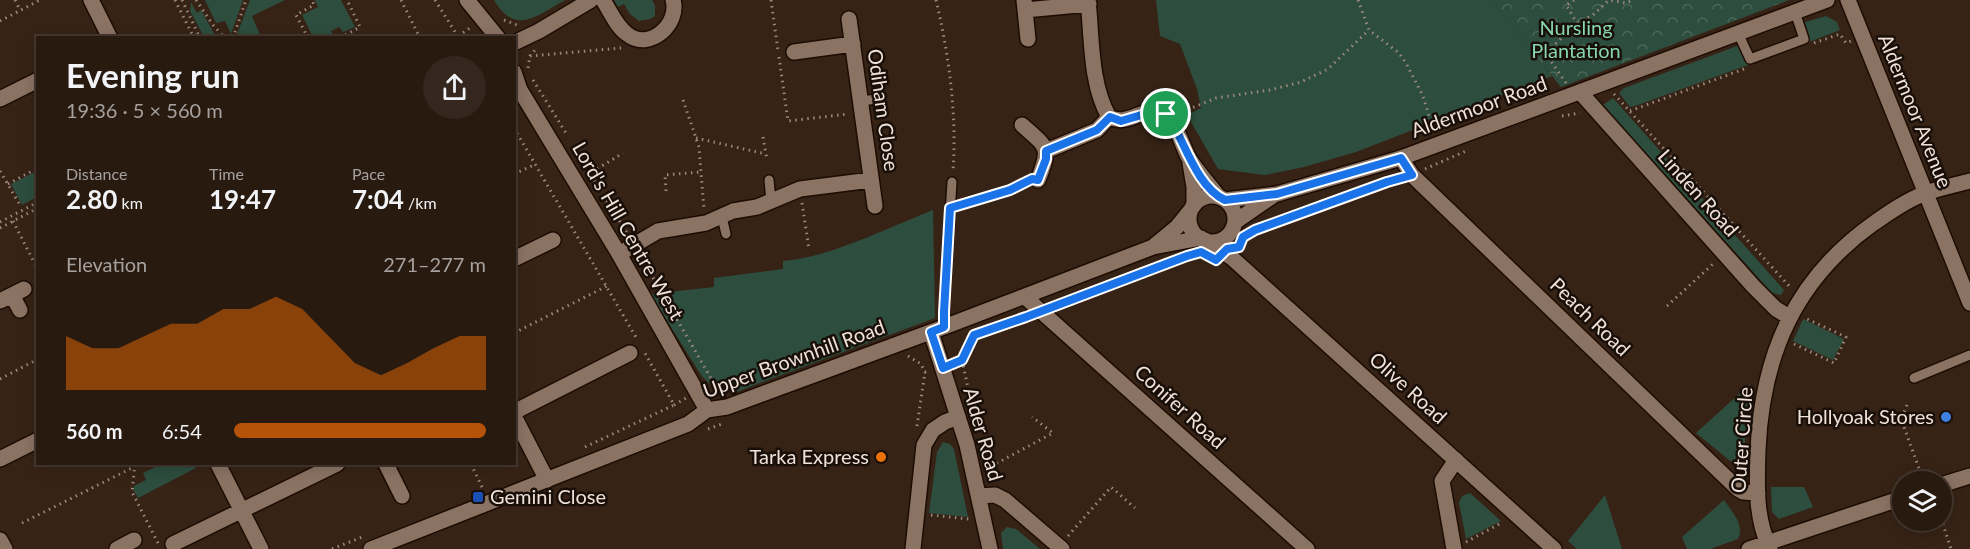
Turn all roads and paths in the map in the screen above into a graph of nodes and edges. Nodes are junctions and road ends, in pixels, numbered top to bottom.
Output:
1 (15, 0) edge
2 (40, 0) edge
3 (91, 0) edge
4 (175, 0) edge
5 (182, 0) edge
6 (196, 0) edge
7 (246, 0) edge
8 (312, 0) edge
9 (346, 0) edge
10 (401, 0) edge
11 (435, 0) edge
12 (467, 0) edge
13 (591, 0) edge
14 (603, 0) edge
15 (673, 0) edge
16 (771, 0) edge
17 (936, 0) edge
18 (1358, 0) edge
19 (1574, 0) edge
20 (1633, 0) edge
21 (1827, 0) edge
22 (1848, 0) edge
23 (1089, 2) edge
24 (1025, 5) edge
25 (20, 10) junction
26 (1795, 12) junction
27 (500, 16) dead end
28 (849, 19) dead end
29 (0, 21) edge
30 (526, 23) dead end
31 (1577, 23) junction
32 (470, 28) dead end
33 (1369, 30) junction
34 (1738, 33) junction
35 (1840, 34) dead end
36 (109, 36) edge
37 (193, 36) edge
38 (199, 36) edge
39 (223, 36) edge
40 (234, 36) edge
41 (307, 36) edge
42 (344, 36) edge
43 (419, 36) edge
44 (458, 36) edge
45 (460, 36) edge
46 (496, 36) edge
47 (1028, 39) dead end
48 (516, 42) edge
49 (853, 44) junction
50 (538, 45) dead end
51 (1807, 46) dead end
52 (622, 47) dead end
53 (794, 52) dead end
54 (530, 56) junction
55 (1751, 66) dead end
56 (516, 78) edge
57 (36, 81) edge
58 (1577, 93) junction
59 (0, 99) edge
60 (877, 99) dead end
61 (683, 100) dead end
62 (1593, 106) junction
63 (861, 107) junction
64 (1630, 111) junction
65 (1560, 116) dead end
66 (1110, 117) junction
67 (1170, 119) junction
68 (1022, 125) dead end
69 (566, 134) dead end
70 (763, 137) dead end
71 (696, 138) junction
72 (1437, 145) junction
73 (1471, 149) dead end
74 (1046, 151) junction
75 (623, 153) dead end
76 (766, 154) junction
77 (1401, 158) junction
78 (768, 160) dead end
79 (1190, 160) junction
80 (536, 164) dead end
81 (36, 169) edge
82 (0, 171) edge
83 (701, 172) junction
84 (516, 173) edge
85 (590, 173) junction
86 (1412, 175) junction
87 (769, 180) dead end
88 (871, 180) junction
89 (1038, 180) joint
90 (575, 182) junction
91 (952, 182) joint
92 (1970, 182) edge
93 (8, 183) junction
94 (800, 189) junction
95 (666, 191) dead end
96 (1925, 193) junction
97 (1277, 194) junction
98 (1222, 198) junction
99 (771, 201) junction
100 (36, 203) edge
101 (20, 206) dead end
102 (875, 206) dead end
103 (950, 208) junction
104 (1192, 208) junction
105 (36, 209) edge
106 (722, 216) junction
107 (13, 221) junction
108 (0, 222) edge
109 (706, 223) junction
110 (1233, 226) junction
111 (0, 228) edge
112 (726, 234) dead end
113 (1203, 239) junction
114 (554, 240) dead end
115 (633, 244) junction
116 (1153, 247) junction
117 (809, 249) dead end
118 (1232, 253) junction
119 (620, 254) junction
120 (1724, 254) junction
121 (1187, 256) dead end
122 (516, 258) edge
123 (36, 266) edge
124 (607, 286) dead end
125 (12, 295) edge
126 (1025, 297) junction
127 (1970, 303) edge
128 (1667, 306) dead end
129 (1794, 309) junction
130 (20, 310) dead end
131 (1041, 311) junction
132 (938, 329) junction
133 (516, 332) edge
134 (1780, 338) junction
135 (630, 353) dead end
136 (1970, 355) edge
137 (898, 356) dead end
138 (36, 360) edge
139 (943, 368) junction
140 (925, 372) junction
141 (1914, 378) dead end
142 (0, 379) edge
143 (1907, 405) dead end
144 (727, 407) junction
145 (707, 410) junction
146 (516, 413) edge
147 (958, 417) junction
148 (1032, 417) dead end
149 (516, 418) edge
150 (724, 423) dead end
151 (699, 433) dead end
152 (36, 441) edge
153 (925, 443) junction
154 (0, 459) edge
155 (1456, 460) junction
156 (135, 465) edge
157 (219, 465) edge
158 (335, 465) edge
159 (386, 465) edge
160 (472, 465) edge
161 (1920, 471) edge
162 (974, 476) junction
163 (1970, 476) edge
164 (547, 480) junction
165 (1952, 482) edge
166 (1758, 493) junction
167 (402, 496) dead end
168 (979, 496) junction
169 (490, 502) junction
170 (1892, 502) edge
171 (1135, 508) dead end
172 (243, 511) junction
173 (917, 513) junction
174 (1517, 515) junction
175 (983, 518) junction
176 (22, 523) dead end
177 (1945, 531) edge
178 (0, 540) edge
179 (134, 540) dead end
180 (1769, 546) edge
181 (167, 547) edge
182 (1061, 548) edge
183 (1454, 548) edge
184 (5, 549) edge
185 (117, 549) edge
186 (261, 549) edge
187 (371, 549) edge
188 (914, 549) edge
189 (990, 549) edge
190 (1307, 549) edge
191 (1554, 549) edge
192 (1749, 549) edge
193 (1951, 549) edge

1 - 25 path
2 - 25 path
3 - 36 street
4 - 37 path
5 - 38 path
6 - 39 path
7 - 40 path
8 - 41 path
9 - 42 path
10 - 43 path
11 - 44 path
12 - 46 street
13 - 48 street
14 - 15 street
16 - 63 path
17 - 91 path
18 - 33 path
19 - 31 path
20 - 31 path
21 - 26 street, Aldermoor Road
22 - 96 street, Aldermoor Avenue
23 - 24 street
23 - 66 street
24 - 47 street
25 - 29 path
26 - 34 street, Aldermoor Road
26 - 34 lane
27 - 30 path
28 - 49 street, Odiham Close
31 - 58 path
32 - 45 path
33 - 67 path
33 - 72 path
34 - 58 street, Aldermoor Road
35 - 51 path
49 - 53 street
49 - 63 street, Odiham Close
50 - 54 path
52 - 54 path
54 - 69 path
55 - 64 path
56 - 90 street, Lord's Hill Centre West
57 - 59 street
58 - 62 street, Linden Road
58 - 72 street, Aldermoor Road
60 - 63 lane
61 - 71 path
62 - 64 path
62 - 65 path
62 - 120 street, Linden Road
63 - 88 street, Odiham Close
64 - 129 path
66 - 67 street
66 - 74 street
67 - 79 street
68 - 74 street
70 - 76 path
71 - 76 path
71 - 83 path
72 - 77 street, Aldermoor Road
73 - 86 path
74 - 89 street
75 - 85 path
76 - 78 path
77 - 86 street, Peach Road
77 - 97 street, Aldermoor Road
79 - 98 street
79 - 104 street
80 - 84 path
81 - 93 path
82 - 93 path
83 - 95 path
83 - 109 path
85 - 90 path
85 - 115 path
86 - 118 path
86 - 166 street, Peach Road
87 - 99 lane
88 - 94 street
88 - 102 street, Odiham Close
89 - 103 path
90 - 119 street, Lord's Hill Centre West
91 - 103 lane
92 - 96 street, Outer Circle
93 - 101 path
94 - 99 street
94 - 117 path
96 - 127 street, Aldermoor Avenue
96 - 129 street, Outer Circle
97 - 98 street, Aldermoor Road
97 - 110 street, Aldermoor Road
98 - 104 street
98 - 110 street
99 - 106 street
100 - 108 path
103 - 132 lane
104 - 113 street
104 - 116 street
105 - 107 path
106 - 109 street
106 - 112 lane
107 - 111 path
107 - 123 path
109 - 115 street
110 - 113 street
110 - 118 street
113 - 116 street
113 - 118 street, Olive Road
114 - 122 street
115 - 119 street
115 - 144 path
116 - 126 street
118 - 155 street, Olive Road
119 - 145 street, Lord's Hill Centre West
120 - 128 path
120 - 129 street, Linden Road
121 - 131 path
124 - 133 path
125 - 130 street
126 - 131 street, Conifer Road
126 - 132 street
129 - 134 street, Outer Circle
129 - 134 path
131 - 139 path
131 - 190 street, Conifer Road
132 - 139 street, Alder Road
132 - 144 street, Upper Brownhill Road
134 - 166 street, Outer Circle
135 - 146 street
136 - 141 lane
137 - 140 path
138 - 142 path
139 - 140 path
139 - 147 street, Alder Road
140 - 153 path
143 - 161 path
144 - 145 street, Upper Brownhill Road
145 - 164 street, Upper Brownhill Road
147 - 153 street
147 - 162 street, Alder Road
148 - 162 path
149 - 164 street
150 - 151 path
152 - 154 street
153 - 173 street
155 - 174 street, Olive Road
155 - 183 street
156 - 176 path
156 - 181 path
157 - 172 street
158 - 172 street
159 - 167 street
160 - 169 path
162 - 168 street, Alder Road
163 - 165 street
164 - 169 street, Upper Brownhill Road
166 - 180 street, Outer Circle
168 - 175 street, Alder Road
168 - 182 street
169 - 187 street, Upper Brownhill Road
170 - 180 street
171 - 182 path
172 - 181 street
172 - 186 street
173 - 175 path
173 - 188 street
174 - 183 path
174 - 191 street, Olive Road
175 - 189 street, Alder Road
177 - 193 path
178 - 184 street
179 - 185 street
180 - 192 street

